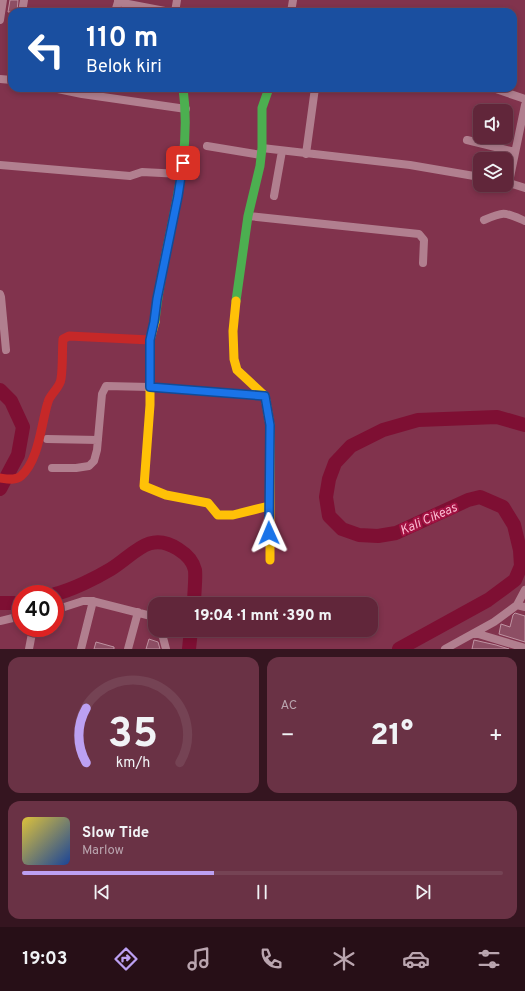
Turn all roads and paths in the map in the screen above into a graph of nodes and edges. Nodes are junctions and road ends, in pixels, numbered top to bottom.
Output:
1 (3, 0) edge
2 (118, 1) edge
3 (151, 8) edge
4 (0, 20) edge
5 (87, 92) edge
6 (184, 92) edge
7 (268, 92) edge
8 (314, 92) edge
9 (505, 92) edge
10 (525, 99) edge
11 (525, 106) edge
12 (186, 109) junction
13 (522, 133) edge
14 (467, 140) dead end
15 (207, 146) dead end
16 (282, 151) junction
17 (262, 152) junction
18 (515, 152) junction
19 (306, 154) junction
20 (513, 161) edge
21 (0, 165) edge
22 (181, 174) junction
23 (473, 176) edge
24 (513, 184) edge
25 (525, 188) edge
26 (274, 196) dead end
27 (248, 216) junction
28 (484, 220) dead end
29 (525, 221) edge
30 (423, 263) dead end
31 (0, 294) edge
32 (150, 340) junction
33 (6, 350) dead end
34 (150, 387) junction
35 (265, 396) junction
36 (47, 439) dead end
37 (98, 440) junction
38 (52, 468) dead end
39 (0, 478) edge
40 (269, 506) junction
41 (270, 560) dead end
42 (525, 590) edge
43 (93, 601) junction
44 (517, 605) junction
45 (64, 607) edge
46 (525, 607) edge
47 (138, 612) junction
48 (148, 615) edge
49 (12, 618) edge
50 (0, 621) edge
51 (475, 634) junction
52 (31, 637) edge
53 (163, 637) edge
54 (525, 648) edge
55 (29, 649) edge
56 (81, 649) edge
57 (128, 649) edge
58 (166, 649) edge
59 (445, 649) edge

1 - 4 street
2 - 3 street
5 - 12 street
6 - 12 street
7 - 17 street
8 - 19 street
9 - 10 street
11 - 13 street
12 - 22 street
13 - 18 street
14 - 18 street
15 - 17 street
16 - 17 street
16 - 19 street
16 - 26 street
17 - 27 street
18 - 20 street
19 - 23 street
21 - 22 street
22 - 32 street
24 - 25 street
27 - 30 street
27 - 35 street
28 - 29 street
31 - 33 street
32 - 34 street
32 - 39 street
34 - 35 street
34 - 37 street
34 - 40 street
35 - 40 street
36 - 37 street
37 - 38 street
40 - 41 street
42 - 44 street
43 - 45 street
43 - 47 street
43 - 56 street
44 - 46 street
44 - 51 street
47 - 48 street
47 - 57 street
49 - 50 street
51 - 54 street
51 - 59 street
52 - 55 street
53 - 58 street

